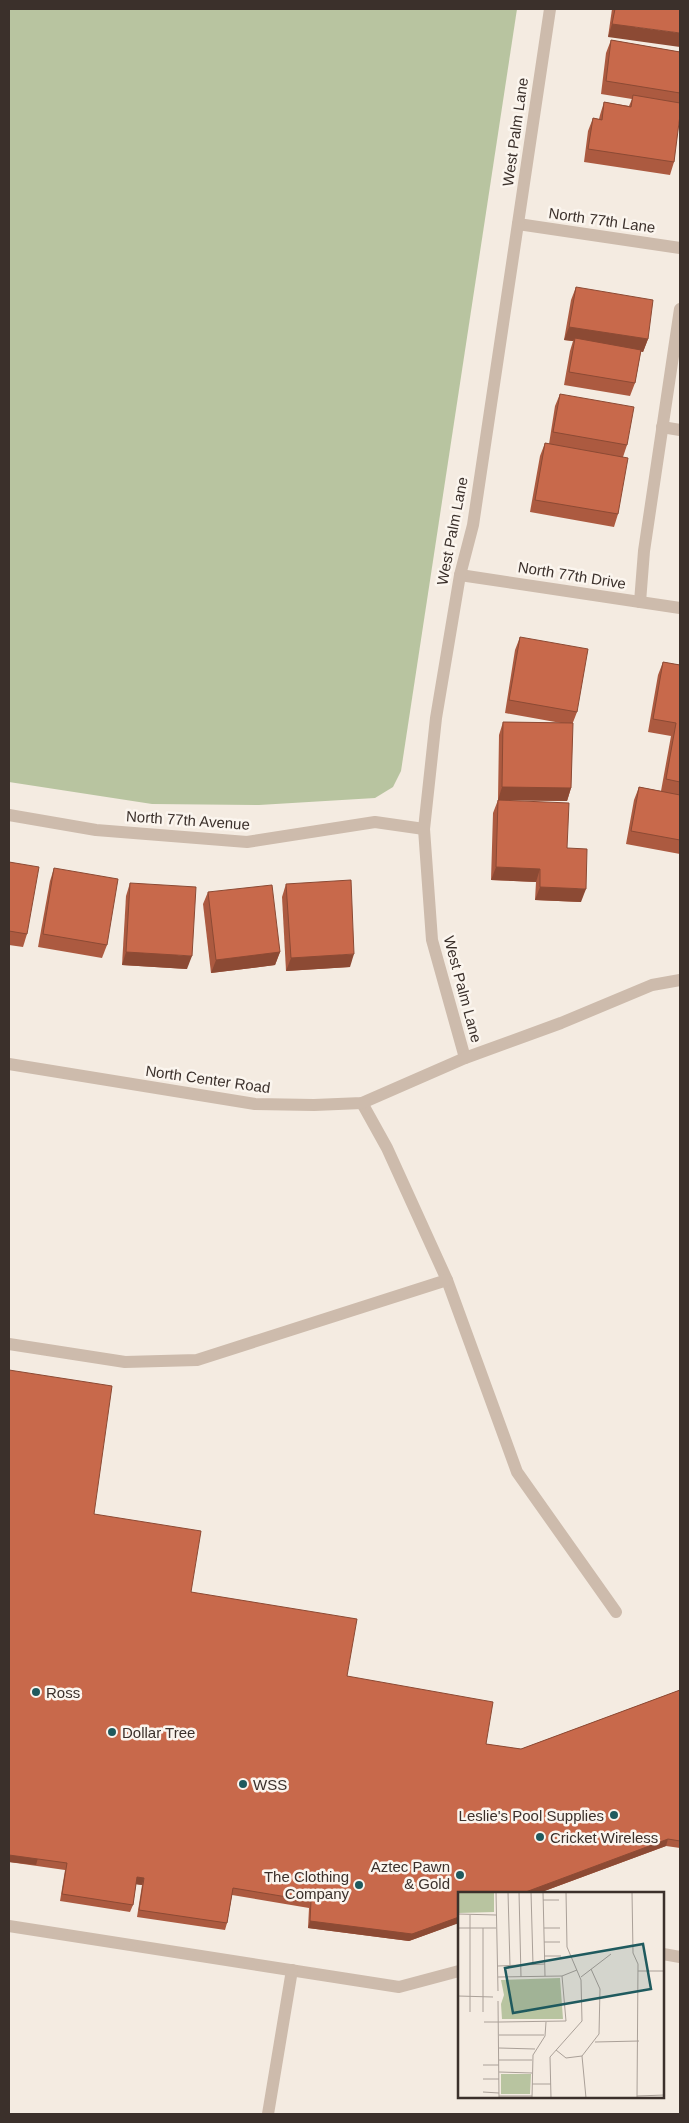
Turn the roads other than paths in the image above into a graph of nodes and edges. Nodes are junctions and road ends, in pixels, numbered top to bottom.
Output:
1 (550, 9) edge
2 (518, 224) junction
3 (680, 248) edge
4 (680, 309) edge
5 (662, 427) junction
6 (680, 430) edge
7 (460, 575) junction
8 (640, 602) junction
9 (680, 608) edge
10 (9, 815) edge
11 (424, 829) junction
12 (680, 980) edge
13 (466, 1058) junction
14 (9, 1064) edge
15 (362, 1103) junction
16 (447, 1280) junction
17 (9, 1344) edge
18 (616, 1612) dead end
19 (9, 1926) edge
20 (664, 1954) edge
21 (680, 1957) edge
22 (292, 1970) junction
23 (458, 1971) edge
24 (268, 2114) edge

1 - 2 street, West Palm Lane
2 - 3 street, North 77th Lane
2 - 7 street, West Palm Lane
4 - 5 street
5 - 6 street
5 - 8 street
7 - 8 street, North 77th Drive
7 - 11 street, West Palm Lane
8 - 9 street, North 77th Drive
10 - 11 street, North 77th Avenue
11 - 13 street, West Palm Lane
12 - 13 street, North Center Road
13 - 15 street, North Center Road
14 - 15 street, North Center Road
15 - 16 street
16 - 17 street
16 - 18 street
19 - 22 street
20 - 21 street
22 - 23 street
22 - 24 street

